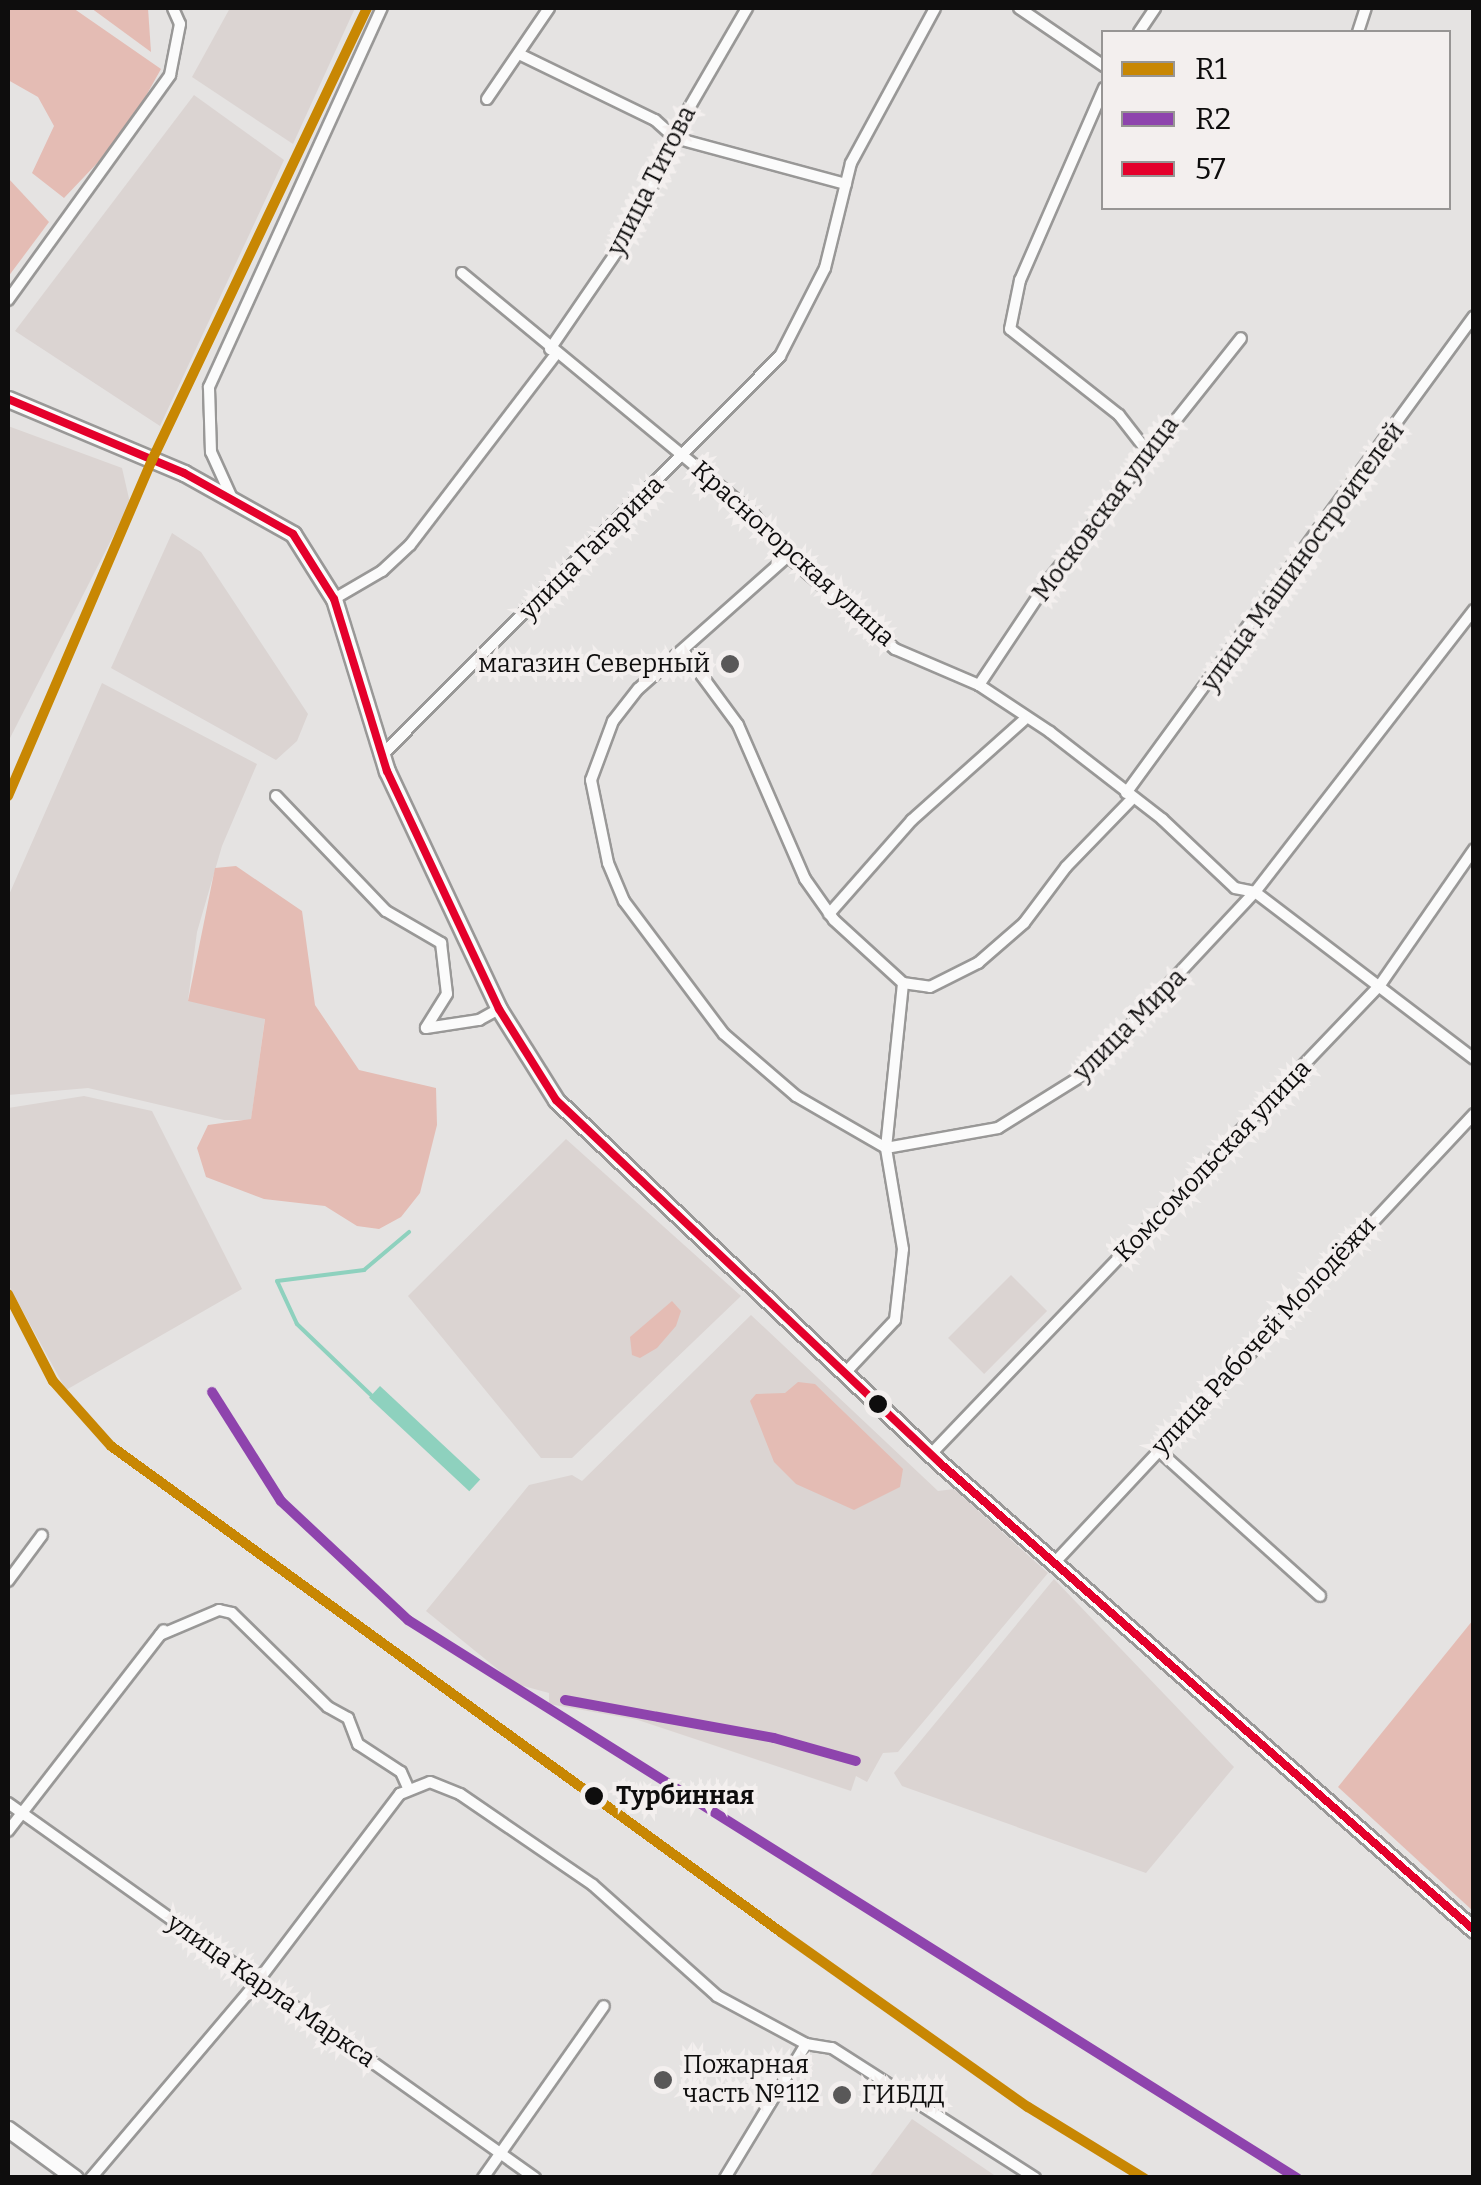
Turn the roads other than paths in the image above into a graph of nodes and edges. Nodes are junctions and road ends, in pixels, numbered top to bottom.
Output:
1 (173, 8) edge
2 (382, 8) edge
3 (550, 8) edge
4 (747, 8) edge
5 (935, 8) edge
6 (1019, 8) edge
7 (1154, 8) edge
8 (1140, 30) edge
9 (519, 54) junction
10 (1101, 64) edge
11 (1101, 94) edge
12 (488, 99) dead end
13 (676, 138) junction
14 (846, 184) junction
15 (462, 273) dead end
16 (8, 300) edge
17 (1474, 316) edge
18 (1241, 338) dead end
19 (553, 352) junction
20 (8, 399) edge
21 (1148, 451) junction
22 (684, 456) junction
23 (231, 496) junction
24 (788, 556) junction
25 (334, 599) junction
26 (1474, 610) edge
27 (685, 653) junction
28 (979, 685) junction
29 (1024, 720) junction
30 (384, 754) junction
31 (276, 796) dead end
32 (1129, 797) junction
33 (1474, 849) edge
34 (1255, 892) junction
35 (830, 914) junction
36 (903, 983) junction
37 (1380, 986) junction
38 (499, 1009) junction
39 (1474, 1059) edge
40 (1474, 1114) edge
41 (886, 1148) junction
42 (845, 1372) junction
43 (1158, 1450) junction
44 (931, 1454) junction
45 (42, 1535) dead end
46 (1057, 1560) junction
47 (8, 1581) edge
48 (1320, 1596) dead end
49 (408, 1788) junction
50 (8, 1804) edge
51 (21, 1813) junction
52 (8, 1831) edge
53 (1474, 1930) edge
54 (258, 1981) junction
55 (604, 2006) dead end
56 (806, 2044) junction
57 (8, 2129) edge
58 (499, 2154) junction
59 (75, 2178) edge
60 (91, 2178) edge
61 (483, 2178) edge
62 (535, 2178) edge
63 (726, 2178) edge
64 (1035, 2178) edge

1 - 16 street
2 - 23 street
3 - 9 street
4 - 13 street, улица Титова
5 - 14 street, улица Гагарина
6 - 10 street
7 - 8 street
9 - 12 street
9 - 13 street
11 - 21 street
13 - 14 street
13 - 19 street, улица Титова
14 - 22 street, улица Гагарина
15 - 19 street, Красногорская улица
17 - 32 street, улица Машиностроителей
18 - 21 street, Московская улица
19 - 22 street, Красногорская улица
19 - 25 street, улица Титова
20 - 23 street
21 - 28 street, Московская улица
22 - 24 street, Красногорская улица
22 - 30 street, улица Гагарина
23 - 25 street
24 - 27 street
24 - 28 street, Красногорская улица
25 - 30 street
26 - 34 street, улица Мира
27 - 35 street
27 - 41 street
28 - 29 street, Красногорская улица
29 - 32 street, Красногорская улица
29 - 35 street
30 - 38 street
31 - 38 street
32 - 34 street, Красногорская улица
32 - 36 street, улица Машиностроителей
33 - 37 street, Комсомольская улица
34 - 37 street, Красногорская улица
34 - 41 street, улица Мира
35 - 36 street
36 - 41 street
37 - 39 street, Красногорская улица
37 - 44 street, Комсомольская улица
38 - 42 street
40 - 43 street, улица Рабочей Молодёжи
41 - 42 street
42 - 44 street
43 - 46 street, улица Рабочей Молодёжи
43 - 48 street
44 - 46 street
45 - 47 street
46 - 53 street
49 - 51 street
49 - 54 street
49 - 56 street
50 - 51 street, улица Карла Маркса
51 - 52 street
51 - 54 street, улица Карла Маркса
54 - 58 street, улица Карла Маркса
54 - 60 street
55 - 58 street
56 - 63 street
56 - 64 street
57 - 59 street
58 - 61 street
58 - 62 street, улица Карла Маркса

